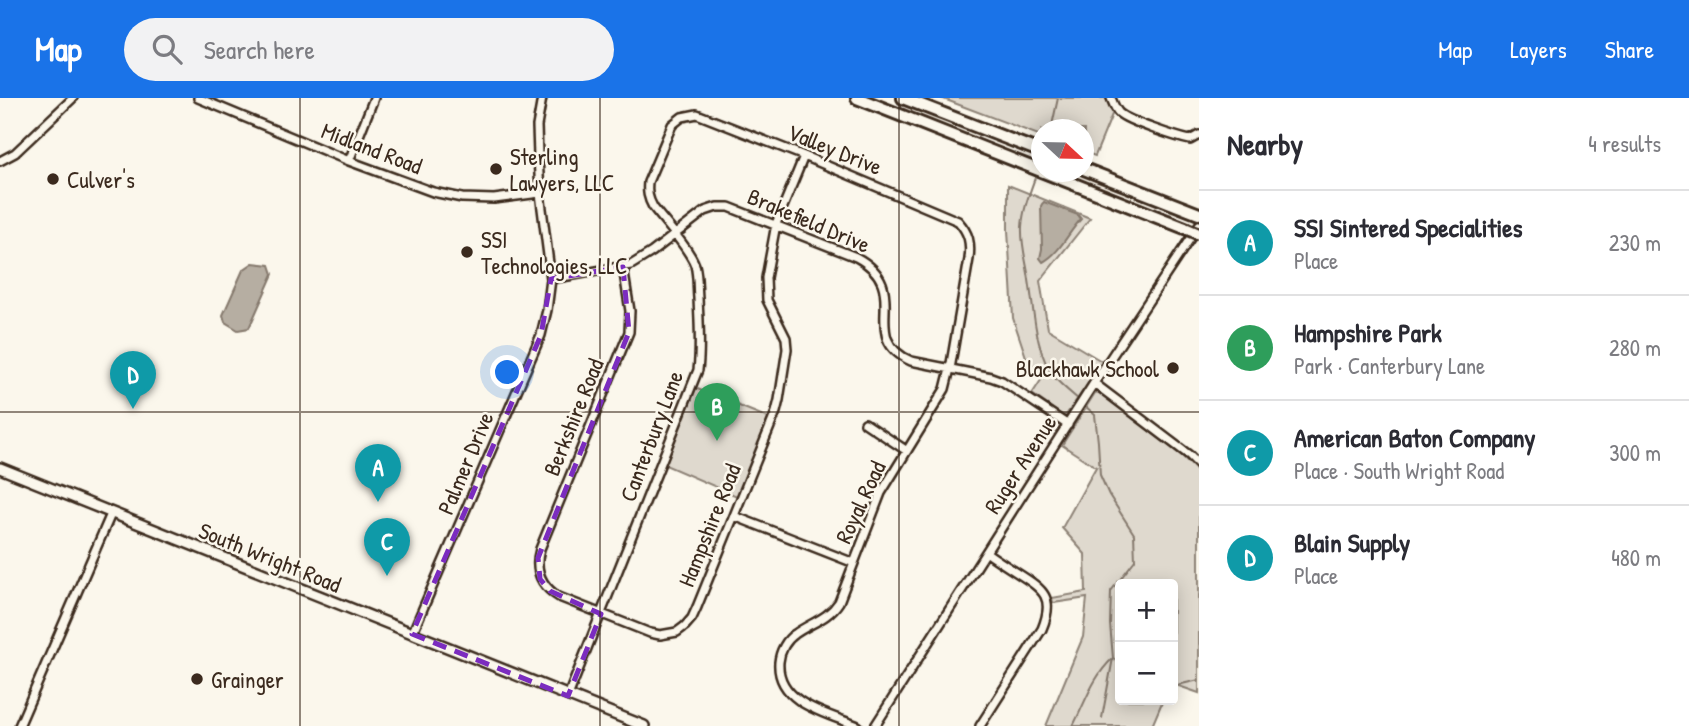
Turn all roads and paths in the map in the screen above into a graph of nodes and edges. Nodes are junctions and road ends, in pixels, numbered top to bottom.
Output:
1 (73, 98) edge
2 (374, 98) edge
3 (542, 98) edge
4 (857, 98) edge
5 (903, 98) edge
6 (1111, 98) edge
7 (201, 99) edge
8 (682, 117) joint
9 (1199, 135) edge
10 (1031, 148) edge
11 (804, 156) junction
12 (0, 161) edge
13 (349, 161) junction
14 (1094, 173) edge
15 (540, 193) junction
16 (1198, 213) edge
17 (776, 224) junction
18 (1199, 225) edge
19 (967, 232) joint
20 (1199, 234) edge
21 (674, 235) junction
22 (623, 267) junction
23 (551, 279) junction
24 (950, 369) junction
25 (1094, 383) junction
26 (865, 423) dead end
27 (1068, 425) junction
28 (907, 451) junction
29 (1199, 465) edge
30 (0, 468) edge
31 (111, 514) junction
32 (734, 516) junction
33 (986, 552) junction
34 (854, 563) junction
35 (601, 614) junction
36 (412, 634) junction
37 (568, 696) junction
38 (19, 726) edge
39 (644, 726) edge
40 (858, 726) edge
41 (875, 726) edge
42 (980, 726) edge

1 - 12 street
2 - 13 street
3 - 15 street, Palmer Drive
4 - 20 highway, bridge
5 - 10 highway
6 - 9 street
7 - 13 street, Midland Road
8 - 11 street, Valley Drive
8 - 21 street, Canterbury Lane
11 - 17 street, Hampshire Road
11 - 19 street, Valley Drive
13 - 15 street, Midland Road
14 - 16 highway
15 - 23 street, Palmer Drive
17 - 21 street, Brakefield Drive
17 - 24 street, Brakefield Drive
17 - 32 street, Hampshire Road
18 - 25 street, Ruger Avenue
19 - 24 street, Royal Road
21 - 22 street, Brakefield Drive
21 - 35 street, Canterbury Lane
22 - 23 street, Brakefield Drive
22 - 35 street, Berkshire Road
23 - 36 street, Palmer Drive
24 - 27 street, Brakefield Drive
24 - 28 street, Royal Road
25 - 27 street, Ruger Avenue
25 - 29 street
26 - 28 street
27 - 33 street, Ruger Avenue
28 - 34 street, Royal Road
30 - 31 main road, South Wright Road
31 - 36 main road, South Wright Road
31 - 38 street
32 - 34 street
32 - 35 street, Hampshire Road
33 - 41 street, Ruger Avenue
33 - 42 street
34 - 40 street, Royal Road
35 - 37 street, Canterbury Lane
36 - 37 main road, South Wright Road
37 - 39 main road, South Wright Road

